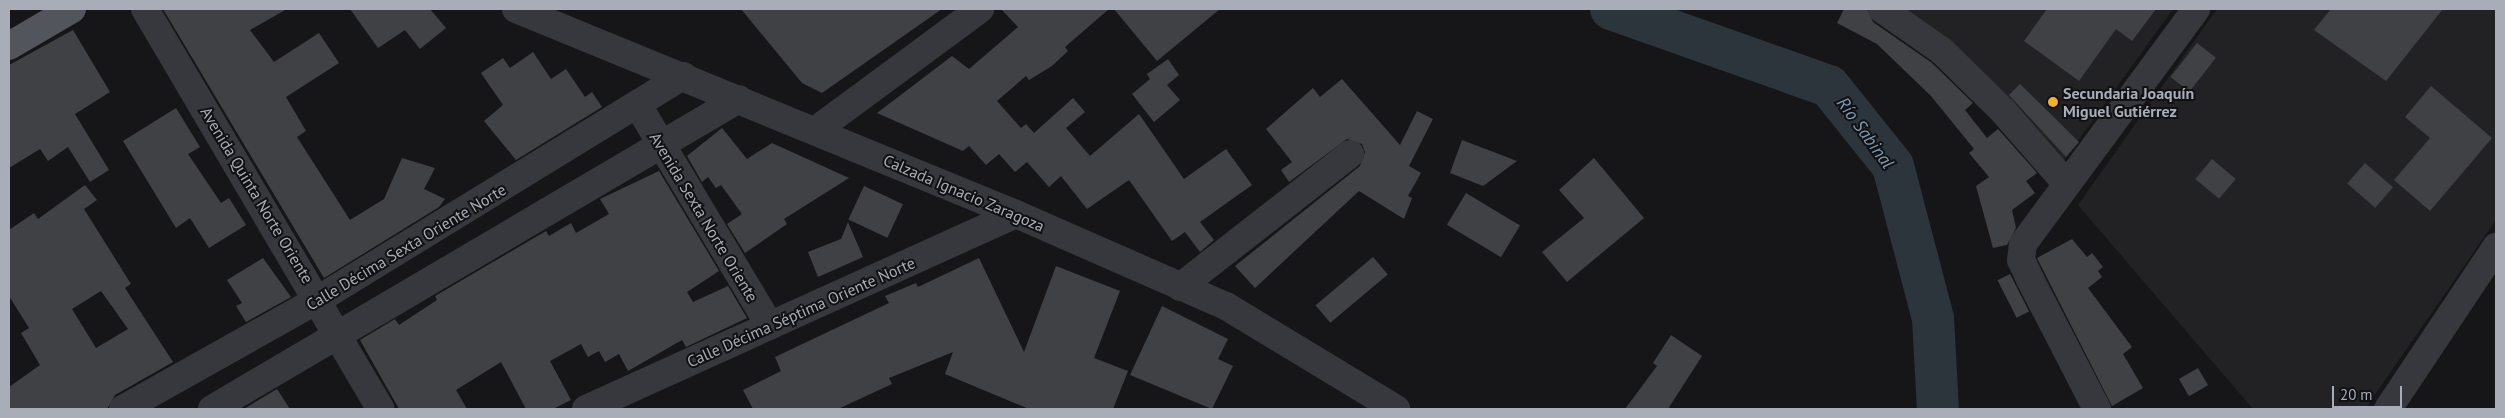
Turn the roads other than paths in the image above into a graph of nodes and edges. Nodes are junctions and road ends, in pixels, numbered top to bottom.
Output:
1 (72, 9) edge
2 (145, 9) edge
3 (516, 9) edge
4 (980, 9) edge
5 (1882, 9) edge
6 (2196, 9) edge
7 (9, 46) edge
8 (683, 76) junction
9 (739, 99) junction
10 (639, 107) junction
11 (816, 130) junction
12 (662, 147) junction
13 (1350, 154) dead end
14 (2065, 182) junction
15 (1016, 214) junction
16 (2496, 247) edge
17 (1180, 287) junction
18 (319, 299) junction
19 (770, 326) junction
20 (341, 337) junction
21 (123, 409) edge
22 (212, 409) edge
23 (381, 409) edge
24 (586, 409) edge
25 (1396, 409) edge
26 (2097, 409) edge
27 (2388, 409) edge

1 - 7 main road
2 - 18 street, Avenida Quinta Norte Oriente
3 - 8 street, Calzada Ignacio Zaragoza
4 - 11 street
5 - 14 street
6 - 14 street
8 - 9 street, Calzada Ignacio Zaragoza
8 - 10 street, Calle Décima Sexta Oriente Norte
9 - 11 street, Calzada Ignacio Zaragoza
9 - 12 street
10 - 12 street, Avenida Sexta Norte Oriente
10 - 18 street, Calle Décima Sexta Oriente Norte
11 - 15 street, Calzada Ignacio Zaragoza
12 - 19 street, Avenida Sexta Norte Oriente
12 - 20 street
13 - 17 street
14 - 26 street
15 - 17 street, Calzada Ignacio Zaragoza
15 - 19 street, Calle Décima Séptima Oriente Norte
16 - 27 street
17 - 25 street, Calzada Ignacio Zaragoza
18 - 20 street, Avenida Quinta Norte Oriente
18 - 21 street, Calle Décima Sexta Oriente Norte
19 - 24 street, Calle Décima Séptima Oriente Norte
20 - 22 street
20 - 23 street, Avenida Quinta Norte Oriente

